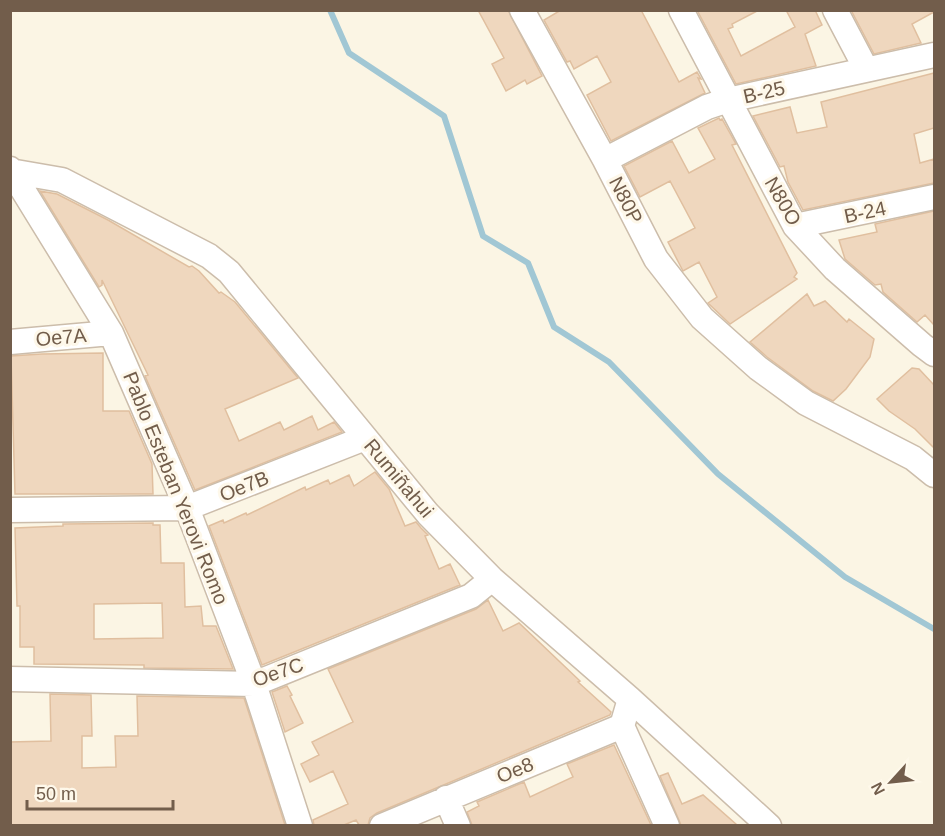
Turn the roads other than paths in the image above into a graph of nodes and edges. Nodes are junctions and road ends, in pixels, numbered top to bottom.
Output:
1 (522, 10) edge
2 (681, 10) edge
3 (835, 10) edge
4 (934, 55) edge
5 (866, 69) junction
6 (728, 100) junction
7 (605, 160) junction
8 (11, 170) edge
9 (934, 197) edge
10 (795, 226) junction
11 (111, 333) junction
12 (10, 342) edge
13 (930, 347) edge
14 (365, 438) junction
15 (934, 475) edge
16 (187, 508) junction
17 (10, 510) edge
18 (492, 579) junction
19 (10, 679) edge
20 (254, 684) junction
21 (630, 699) junction
22 (622, 726) junction
23 (446, 798) junction
24 (300, 825) edge
25 (382, 825) edge
26 (458, 825) edge
27 (667, 825) edge
28 (769, 825) edge

1 - 7 street, N80P
2 - 6 street, N80O
3 - 5 street
4 - 5 street, B-25
5 - 6 street, B-25
6 - 7 street, B-25
6 - 10 street, N80O
7 - 15 street, N80P
8 - 11 street, Pablo Esteban Yerovi Romo
8 - 14 street, Rumiñahui
9 - 10 street, B-24
10 - 13 street, N80O
11 - 12 street, Oe7A
11 - 16 street, Pablo Esteban Yerovi Romo
14 - 16 street, Oe7B
14 - 18 street, Rumiñahui
16 - 17 street, Oe7B
16 - 20 street, Pablo Esteban Yerovi Romo
18 - 20 street, Oe7C
18 - 21 street, Rumiñahui
19 - 20 street, Oe7C
20 - 24 street, Pablo Esteban Yerovi Romo
21 - 22 street
21 - 28 street, Rumiñahui
22 - 23 street, Oe8
22 - 27 street
23 - 25 street, Oe8
23 - 26 street

